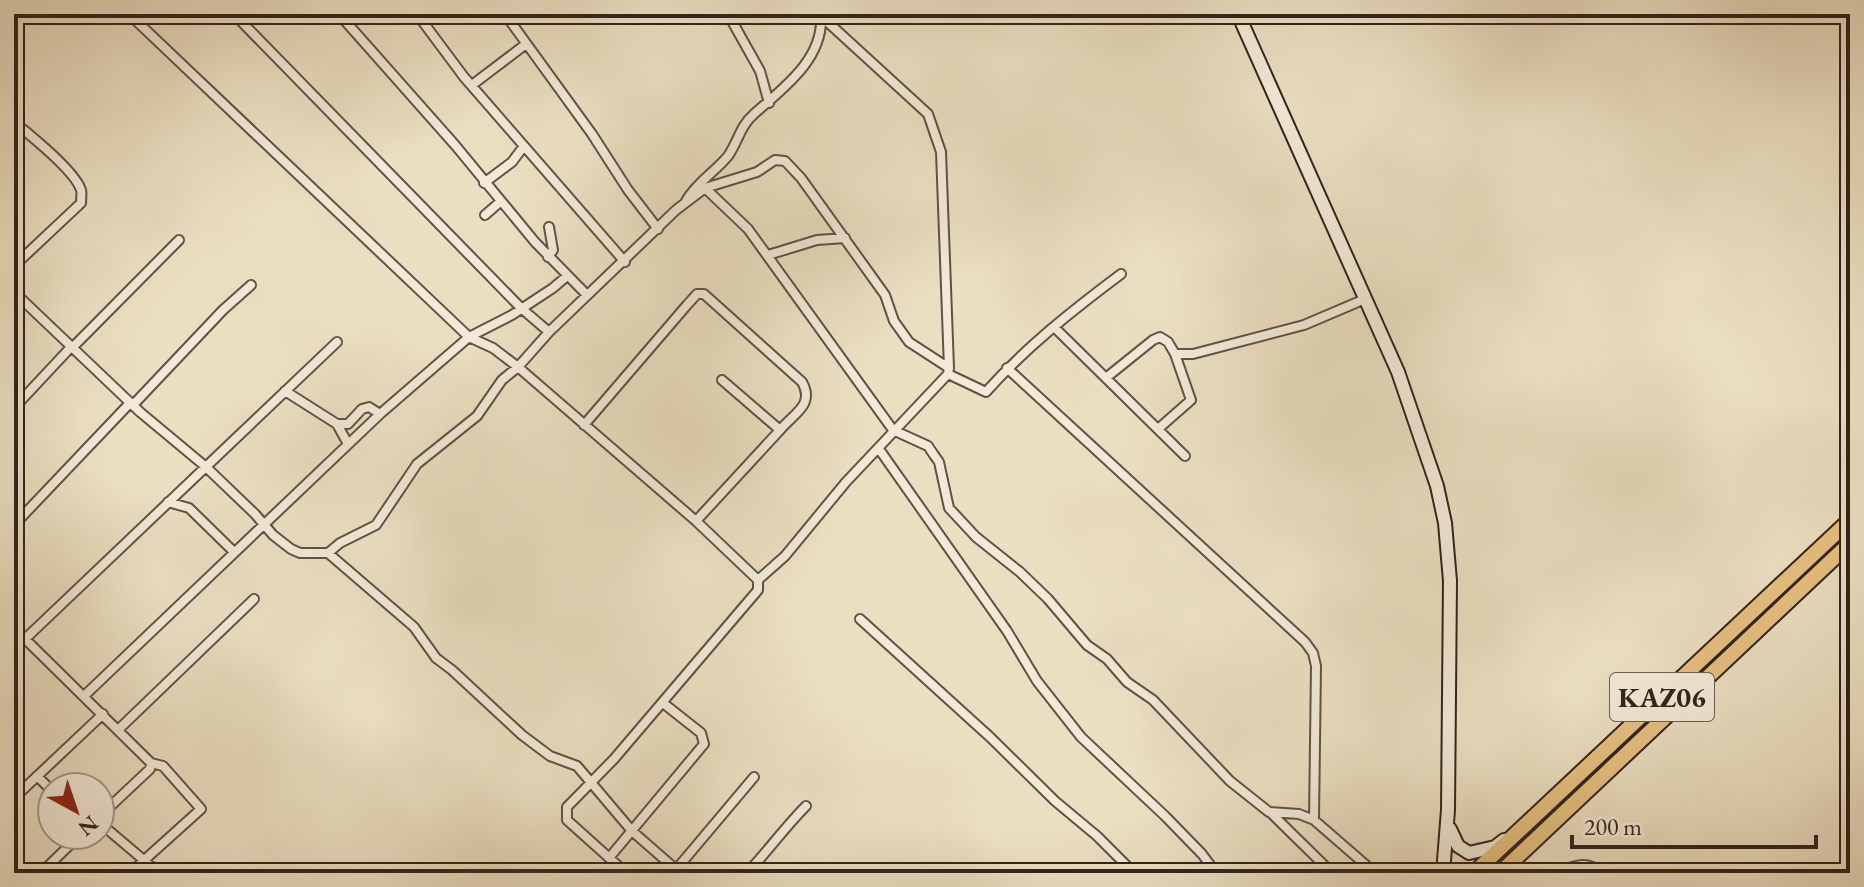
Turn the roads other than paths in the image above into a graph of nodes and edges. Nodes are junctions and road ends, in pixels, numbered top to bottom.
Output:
1 (129, 14) edge
2 (234, 14) edge
3 (339, 14) edge
4 (417, 14) edge
5 (505, 14) edge
6 (728, 14) edge
7 (1238, 14) edge
8 (820, 15) edge
9 (526, 44) junction
10 (472, 85) junction
11 (769, 103) junction
12 (14, 125) edge
13 (524, 146) junction
14 (484, 183) junction
15 (705, 188) junction
16 (500, 202) junction
17 (684, 205) junction
18 (485, 215) dead end
19 (549, 227) dead end
20 (658, 229) junction
21 (845, 238) junction
22 (179, 240) dead end
23 (768, 255) junction
24 (548, 257) junction
25 (625, 262) junction
26 (14, 266) edge
27 (1121, 274) dead end
28 (567, 276) junction
29 (251, 285) dead end
30 (14, 292) edge
31 (587, 295) junction
32 (1365, 299) junction
33 (521, 308) junction
34 (1054, 327) junction
35 (549, 332) junction
36 (469, 337) junction
37 (337, 342) dead end
38 (71, 348) junction
39 (1175, 354) junction
40 (518, 367) junction
41 (1007, 368) junction
42 (948, 371) junction
43 (1107, 377) junction
44 (722, 380) dead end
45 (285, 391) junction
46 (132, 404) junction
47 (14, 408) edge
48 (380, 414) junction
49 (337, 424) junction
50 (584, 425) junction
51 (1158, 429) junction
52 (780, 430) junction
53 (893, 430) junction
54 (348, 444) junction
55 (879, 449) junction
56 (1185, 456) dead end
57 (206, 467) junction
58 (168, 502) junction
59 (1850, 520) edge
60 (696, 521) junction
61 (14, 525) edge
62 (264, 525) junction
63 (1850, 543) edge
64 (1822, 546) junction
65 (234, 552) junction
66 (328, 553) junction
67 (1834, 558) junction
68 (758, 580) junction
69 (254, 599) dead end
70 (860, 619) dead end
71 (14, 628) edge
72 (25, 639) junction
73 (84, 696) junction
74 (663, 703) junction
75 (103, 714) junction
76 (119, 729) junction
77 (151, 763) junction
78 (43, 771) edge
79 (36, 777) edge
80 (754, 777) dead end
81 (592, 781) junction
82 (14, 798) edge
83 (116, 801) edge
84 (806, 806) dead end
85 (1269, 812) junction
86 (1314, 820) junction
87 (1448, 820) junction
88 (1525, 824) junction
89 (632, 831) junction
90 (116, 836) edge
91 (64, 851) edge
92 (609, 858) junction
93 (145, 859) junction
94 (676, 872) edge
95 (41, 873) edge
96 (130, 873) edge
97 (159, 873) edge
98 (626, 873) edge
99 (747, 873) edge
100 (1134, 873) edge
101 (1216, 873) edge
102 (1332, 873) edge
103 (1375, 873) edge
104 (1443, 873) edge
105 (1474, 873) edge
106 (1500, 873) edge
107 (1559, 873) edge
108 (1601, 873) edge

1 - 36 street
2 - 33 street
3 - 14 street
4 - 10 street
5 - 9 street
6 - 11 street
7 - 32 main road
8 - 11 street
8 - 42 street
9 - 10 street
9 - 20 street
10 - 13 street
11 - 17 street
12 - 26 street
13 - 14 street
13 - 25 street
14 - 16 street
15 - 17 street
15 - 21 street
15 - 23 street
16 - 18 street
16 - 24 street
17 - 20 street
19 - 24 street
20 - 25 street
21 - 23 street
21 - 42 street
22 - 38 street
23 - 53 street
24 - 28 street
25 - 31 street
27 - 34 street
28 - 31 street
28 - 33 street
29 - 46 street
30 - 38 street
31 - 35 street
32 - 39 street
32 - 87 main road
33 - 35 street
33 - 36 street
34 - 41 street
34 - 43 street
35 - 40 street
36 - 40 street
36 - 48 street
37 - 45 street
38 - 46 street
38 - 47 street
39 - 43 street
39 - 51 street
40 - 50 street
40 - 66 street
41 - 42 street
41 - 86 street
42 - 53 street
43 - 51 street
44 - 52 street
45 - 49 street
45 - 57 street
46 - 57 street
46 - 61 street
48 - 49 street
48 - 54 street
49 - 54 street
50 - 52 street
50 - 60 street
51 - 56 street
52 - 60 street
53 - 55 street
53 - 85 street
54 - 62 street
55 - 68 street
55 - 101 street
57 - 58 street
57 - 62 street
58 - 65 street
58 - 72 street
59 - 64 highway, KАZ06
60 - 68 street
62 - 65 street
62 - 66 street
63 - 67 highway, KАZ06
64 - 67 highway
64 - 88 highway, KАZ06
65 - 73 street
66 - 81 street
67 - 106 highway, KАZ06
68 - 74 street
69 - 76 street
70 - 100 street
71 - 72 street
72 - 73 street
73 - 75 street
74 - 81 street
74 - 89 street
75 - 76 street
75 - 78 street
76 - 77 street
77 - 83 street
77 - 93 street
79 - 82 street
80 - 94 street
81 - 89 street
81 - 92 street
84 - 99 street
85 - 86 street
85 - 102 street
86 - 103 street
87 - 88 main road
87 - 104 main road
88 - 105 highway, KАZ06
89 - 92 street
89 - 94 street
90 - 93 street
91 - 95 street
92 - 98 street
93 - 96 street
93 - 97 street
107 - 108 street

